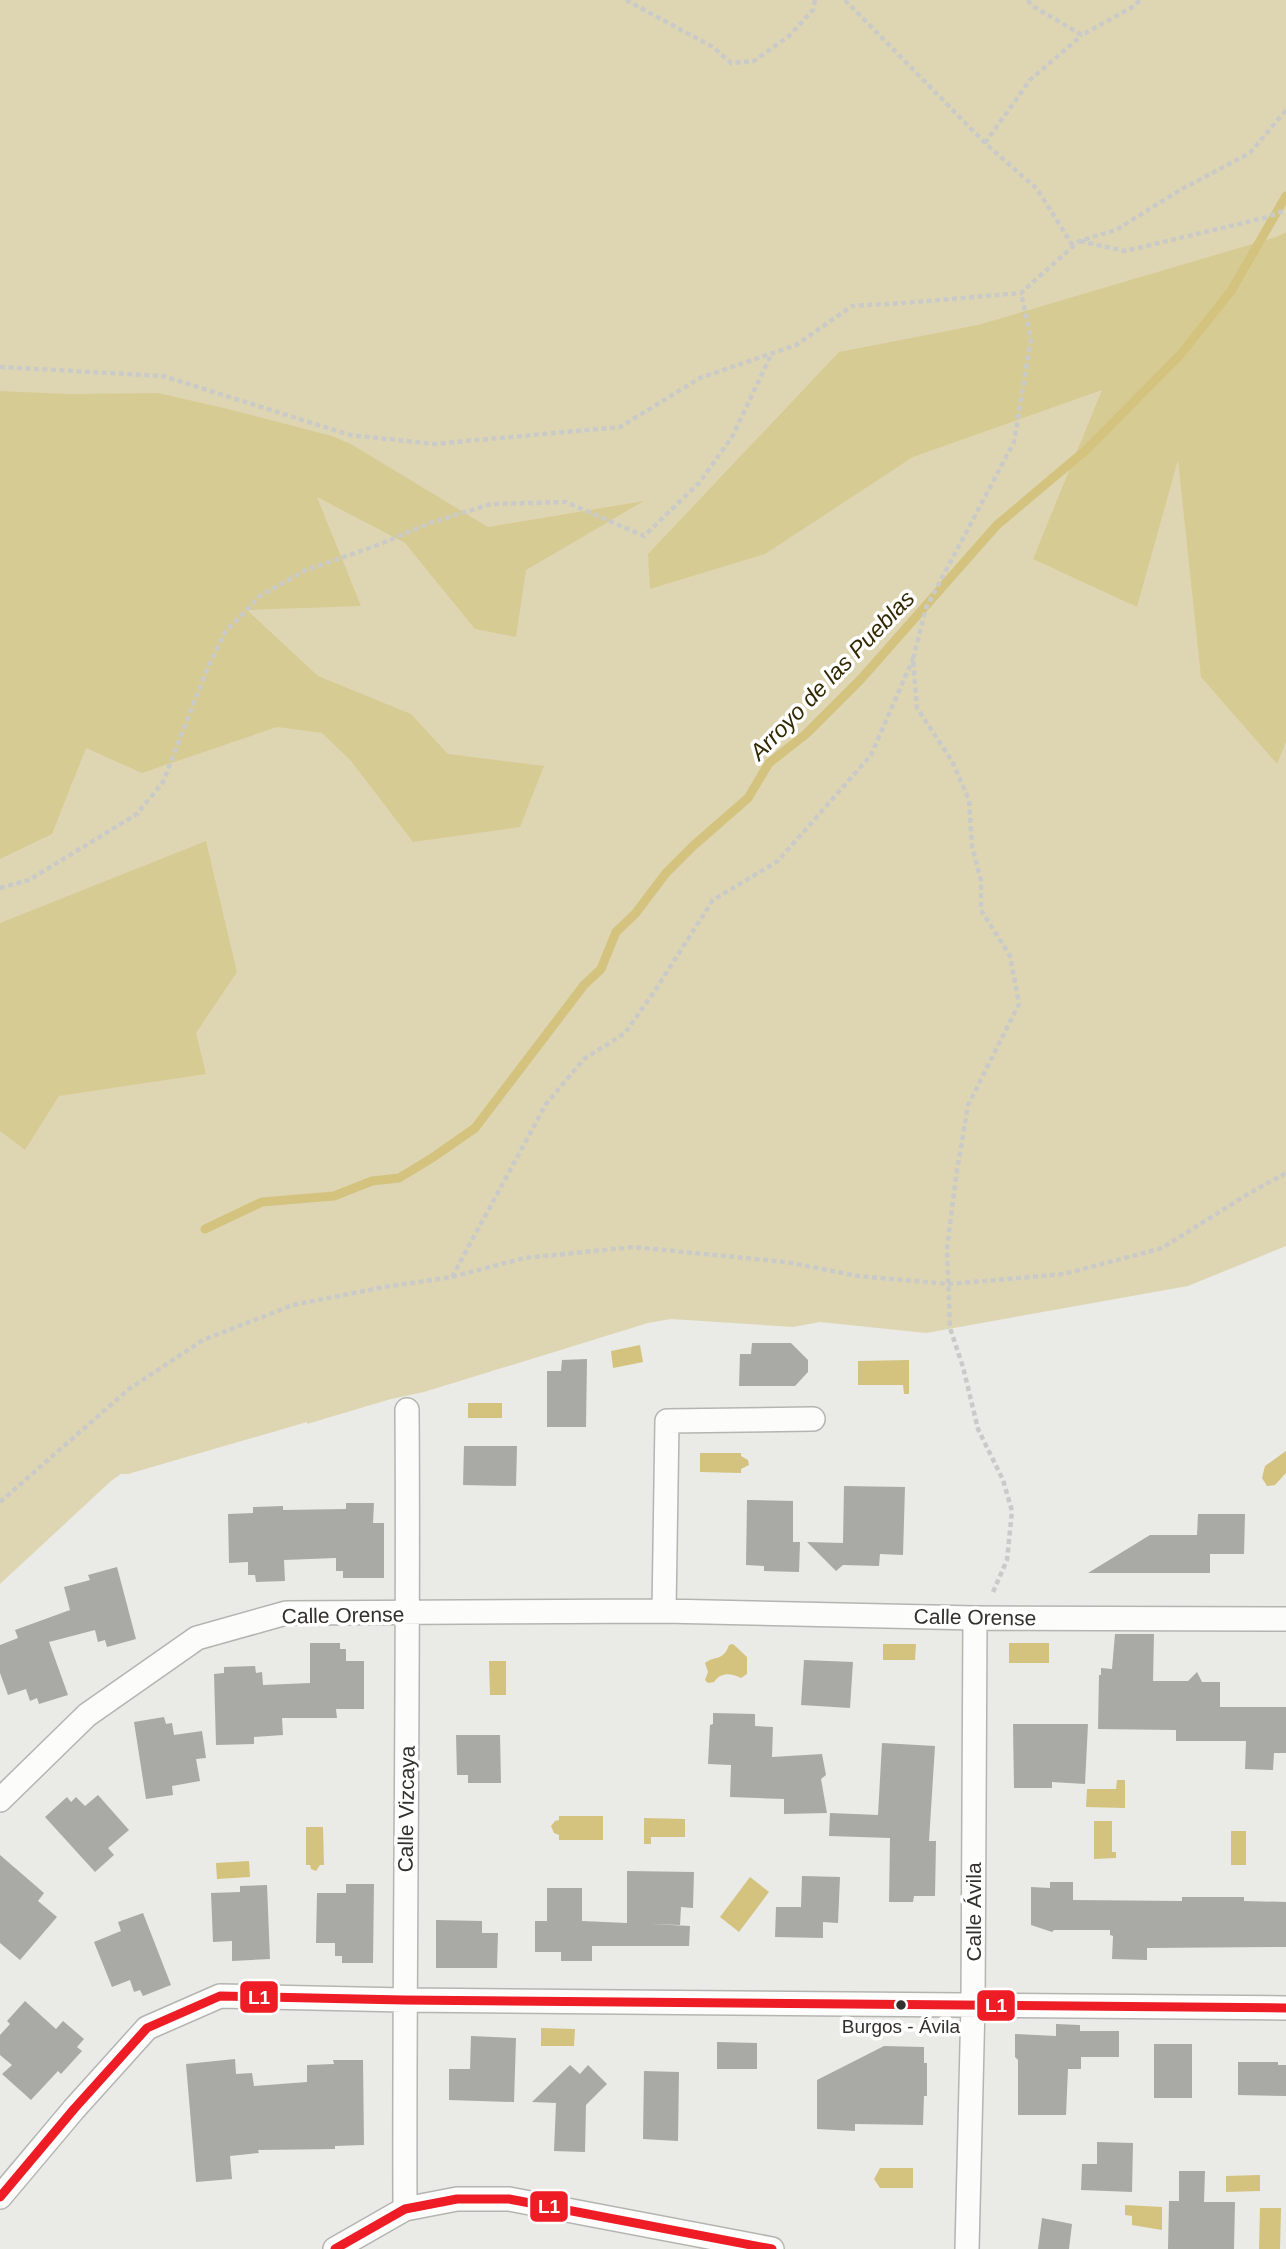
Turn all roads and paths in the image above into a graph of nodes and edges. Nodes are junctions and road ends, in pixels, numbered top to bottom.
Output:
1 (626, 0) edge
2 (815, 0) edge
3 (845, 0) edge
4 (1028, 0) edge
5 (1140, 0) edge
6 (1082, 35) junction
7 (1286, 110) edge
8 (985, 143) junction
9 (1286, 210) edge
10 (1079, 241) junction
11 (1073, 246) junction
12 (1021, 293) junction
13 (772, 353) junction
14 (0, 367) edge
15 (913, 659) junction
16 (0, 888) edge
17 (1286, 1173) edge
18 (452, 1277) junction
19 (949, 1284) junction
20 (407, 1410) dead end
21 (813, 1419) dead end
22 (0, 1502) edge
23 (664, 1611) junction
24 (408, 1613) junction
25 (975, 1618) junction
26 (1286, 1619) edge
27 (0, 1800) edge
28 (404, 2000) junction
29 (973, 2004) junction
30 (1286, 2008) edge
31 (0, 2197) edge
32 (405, 2208) junction
33 (335, 2249) edge
34 (772, 2249) edge
35 (967, 2249) edge

1 - 2 path
3 - 8 path
4 - 6 path
5 - 6 path
6 - 8 path
7 - 10 path
8 - 11 path
9 - 10 path
10 - 11 path
11 - 12 path
12 - 13 path
12 - 15 path
13 - 14 path
13 - 16 path
15 - 18 path
15 - 19 path
17 - 19 path
18 - 19 path
18 - 22 path
19 - 25 path
20 - 24 street, Calle Vizcaya
21 - 23 street
23 - 24 street, Calle Orense
23 - 25 street, Calle Orense
24 - 27 street, Calle Orense
24 - 28 street, Calle Vizcaya
25 - 26 street, Calle Orense
25 - 29 street, Calle Ávila
28 - 29 street
28 - 31 street
28 - 32 street, Calle Vizcaya
29 - 30 street
29 - 35 street, Calle Ávila
32 - 33 street
32 - 34 street

